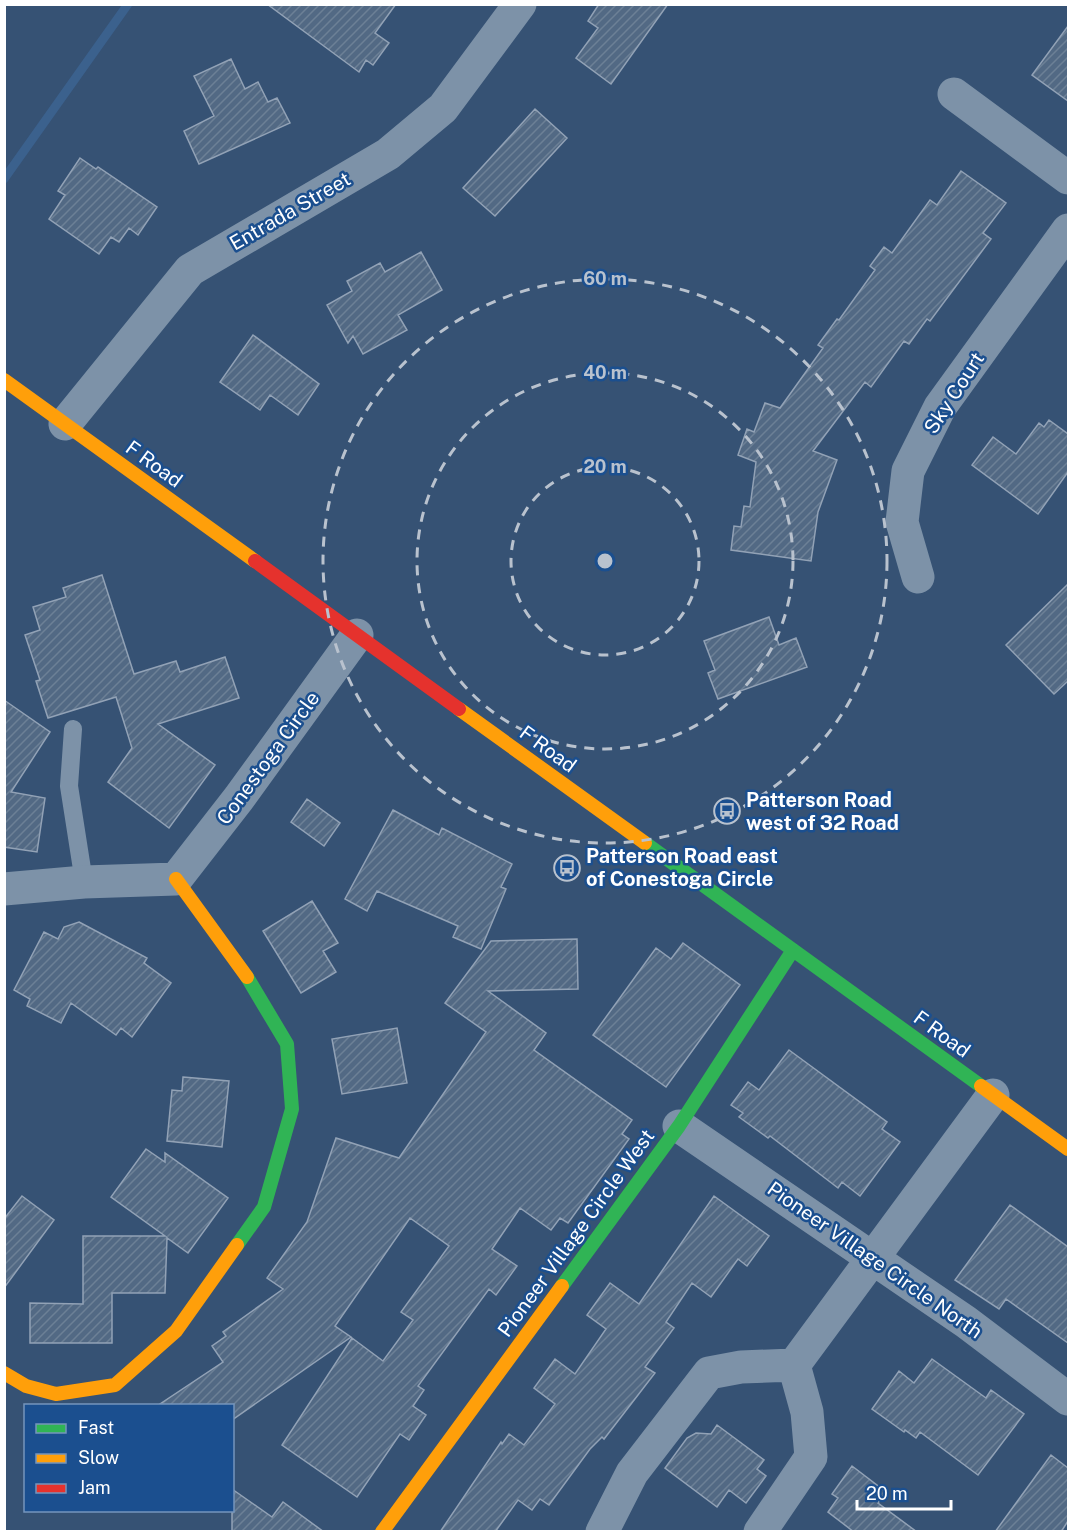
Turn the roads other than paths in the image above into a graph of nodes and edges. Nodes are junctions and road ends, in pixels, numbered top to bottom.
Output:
1 (520, 4) edge
2 (954, 94) dead end
3 (1068, 178) edge
4 (1068, 230) edge
5 (4, 380) edge
6 (65, 424) junction
7 (918, 577) dead end
8 (357, 635) junction
9 (73, 729) dead end
10 (176, 879) junction
11 (84, 882) junction
12 (4, 889) edge
13 (793, 950) junction
14 (993, 1095) junction
15 (679, 1126) junction
16 (1068, 1149) edge
17 (874, 1258) junction
18 (794, 1365) junction
19 (4, 1373) edge
20 (1068, 1399) edge
21 (382, 1532) edge
22 (602, 1532) edge
23 (760, 1532) edge

1 - 6 street, Entrada Street
2 - 3 street
4 - 7 street, Sky Court
5 - 6 street, F Road
6 - 8 street, F Road
8 - 10 street, Conestoga Circle
8 - 13 street, F Road
9 - 11 lane
10 - 11 street
10 - 19 street
11 - 12 street
13 - 14 street, F Road
13 - 15 street, Pioneer Village Circle West
14 - 16 street, F Road
14 - 17 street
15 - 17 street, Pioneer Village Circle North
15 - 21 street, Pioneer Village Circle West
17 - 18 street
17 - 20 street, Pioneer Village Circle North
18 - 22 street
18 - 23 street

